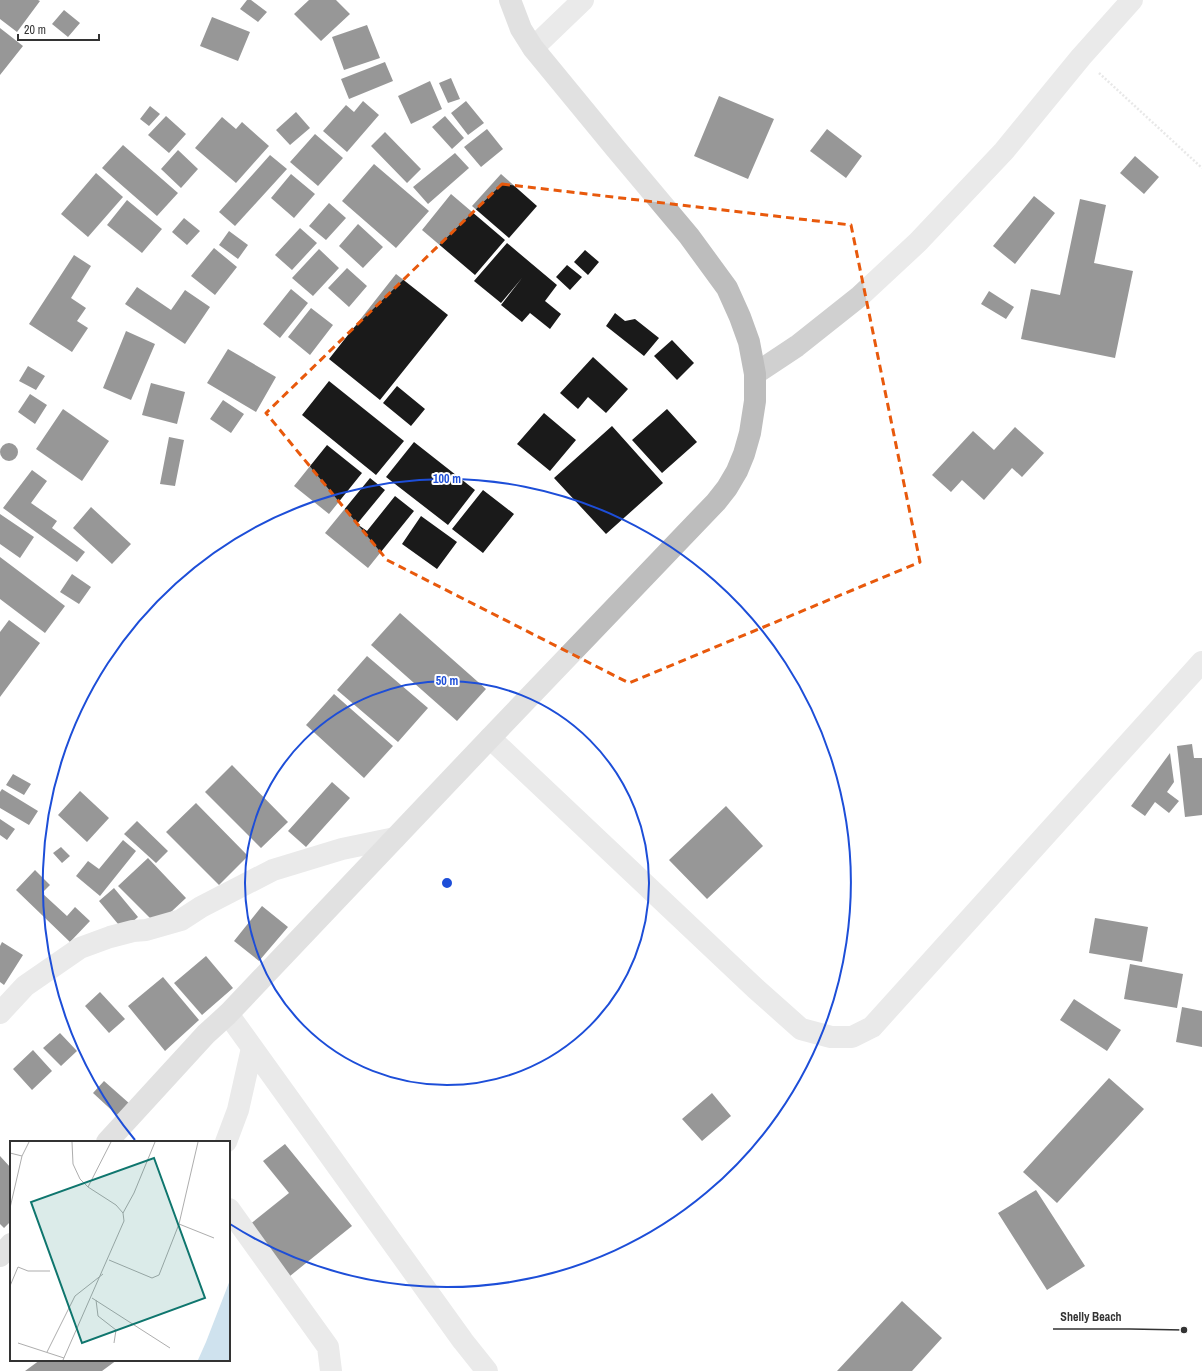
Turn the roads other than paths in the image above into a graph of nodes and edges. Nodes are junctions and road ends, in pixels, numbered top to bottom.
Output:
1 (510, 0) edge
2 (583, 0) edge
3 (1132, 0) edge
4 (533, 48) junction
5 (755, 374) junction
6 (1202, 662) edge
7 (490, 738) junction
8 (395, 838) junction
9 (0, 1014) edge
10 (228, 1014) junction
11 (252, 1048) junction
12 (108, 1141) edge
13 (226, 1141) edge
14 (230, 1210) edge
15 (10, 1245) edge
16 (0, 1256) edge
17 (331, 1371) edge
18 (487, 1371) edge

1 - 4 street
2 - 4 street
3 - 5 street
4 - 5 street
5 - 7 street
6 - 7 street
7 - 8 street
8 - 9 street
8 - 10 street
10 - 11 street
10 - 12 street
11 - 13 street
11 - 18 street
14 - 17 street
15 - 16 street

